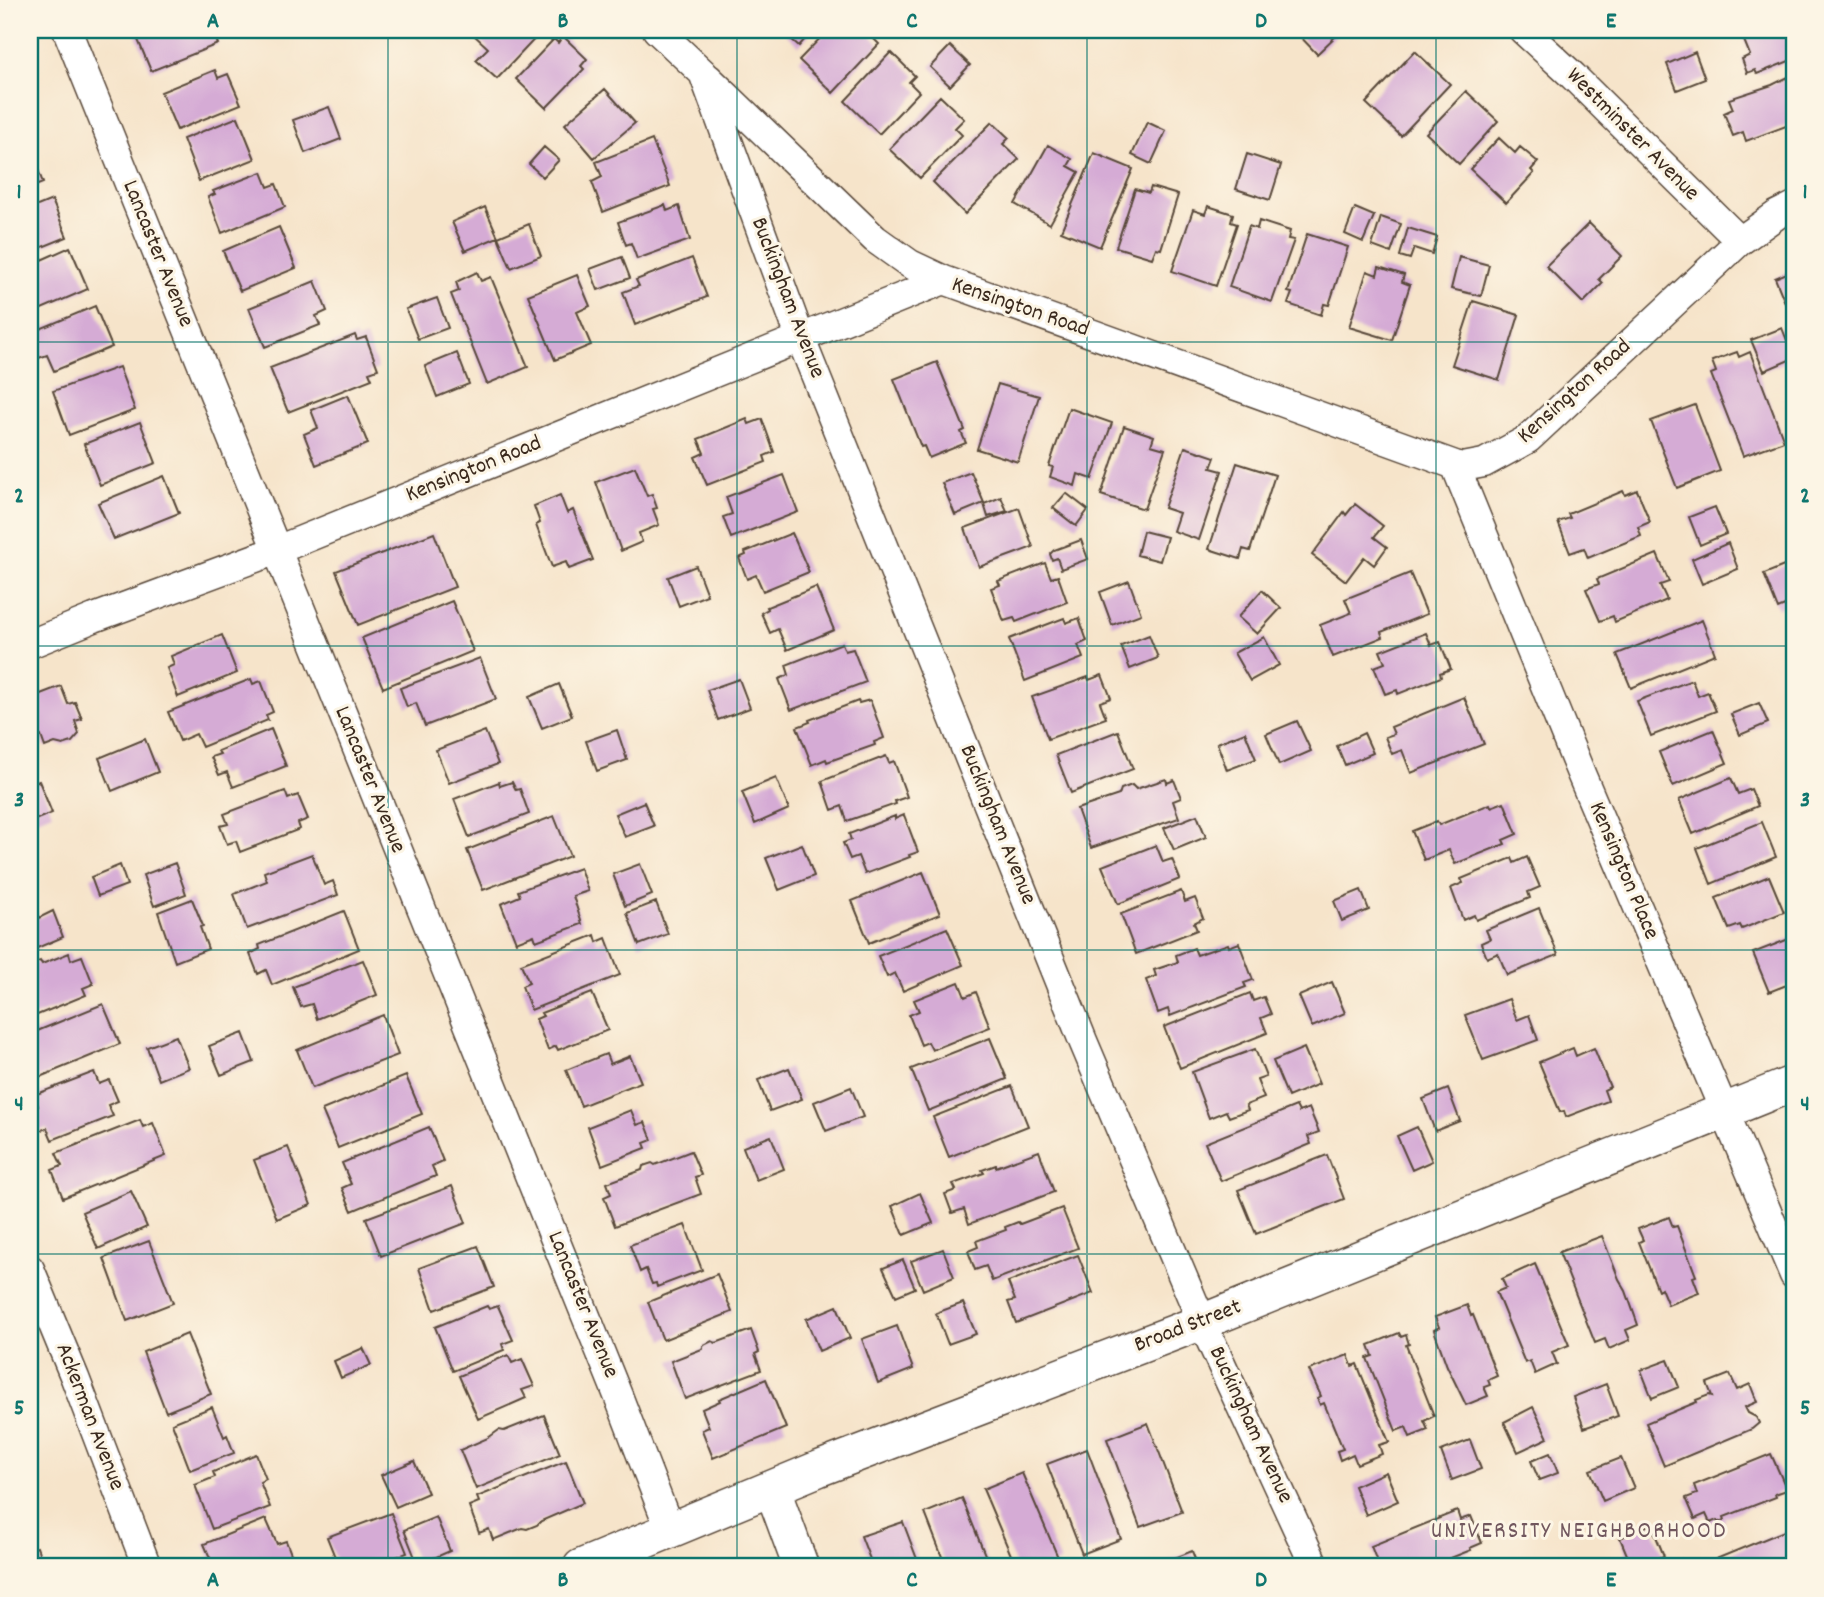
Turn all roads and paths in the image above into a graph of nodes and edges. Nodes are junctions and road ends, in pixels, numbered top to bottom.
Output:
1 (67, 30) edge
2 (657, 30) edge
3 (1523, 30) edge
4 (703, 73) junction
5 (1794, 206) edge
6 (1740, 241) junction
7 (944, 280) junction
8 (800, 337) junction
9 (1455, 465) junction
10 (276, 550) junction
11 (30, 644) edge
12 (1794, 1083) edge
13 (1726, 1111) junction
14 (30, 1269) edge
15 (1794, 1276) edge
16 (1202, 1322) junction
17 (772, 1488) junction
18 (670, 1530) junction
19 (147, 1567) edge
20 (581, 1567) edge
21 (800, 1567) edge
22 (1315, 1567) edge

1 - 10 street, Lancaster Avenue
2 - 4 street, Buckingham Avenue
3 - 6 street, Westminster Avenue
4 - 7 street, Buckingham Avenue
4 - 8 street, Buckingham Avenue
5 - 6 street, Kensington Road
6 - 9 street, Kensington Road
7 - 8 street, Kensington Road
7 - 9 street, Kensington Road
8 - 10 street, Kensington Road
8 - 16 street, Buckingham Avenue
9 - 13 street, Kensington Place
10 - 11 street, Kensington Road
10 - 18 street, Lancaster Avenue
12 - 13 street, Broad Street
13 - 15 street, Kensington Place
13 - 16 street, Broad Street
14 - 19 street, Ackerman Avenue
16 - 17 street, Broad Street
16 - 22 street, Buckingham Avenue
17 - 18 street, Broad Street
17 - 21 street
18 - 20 street, Broad Street

